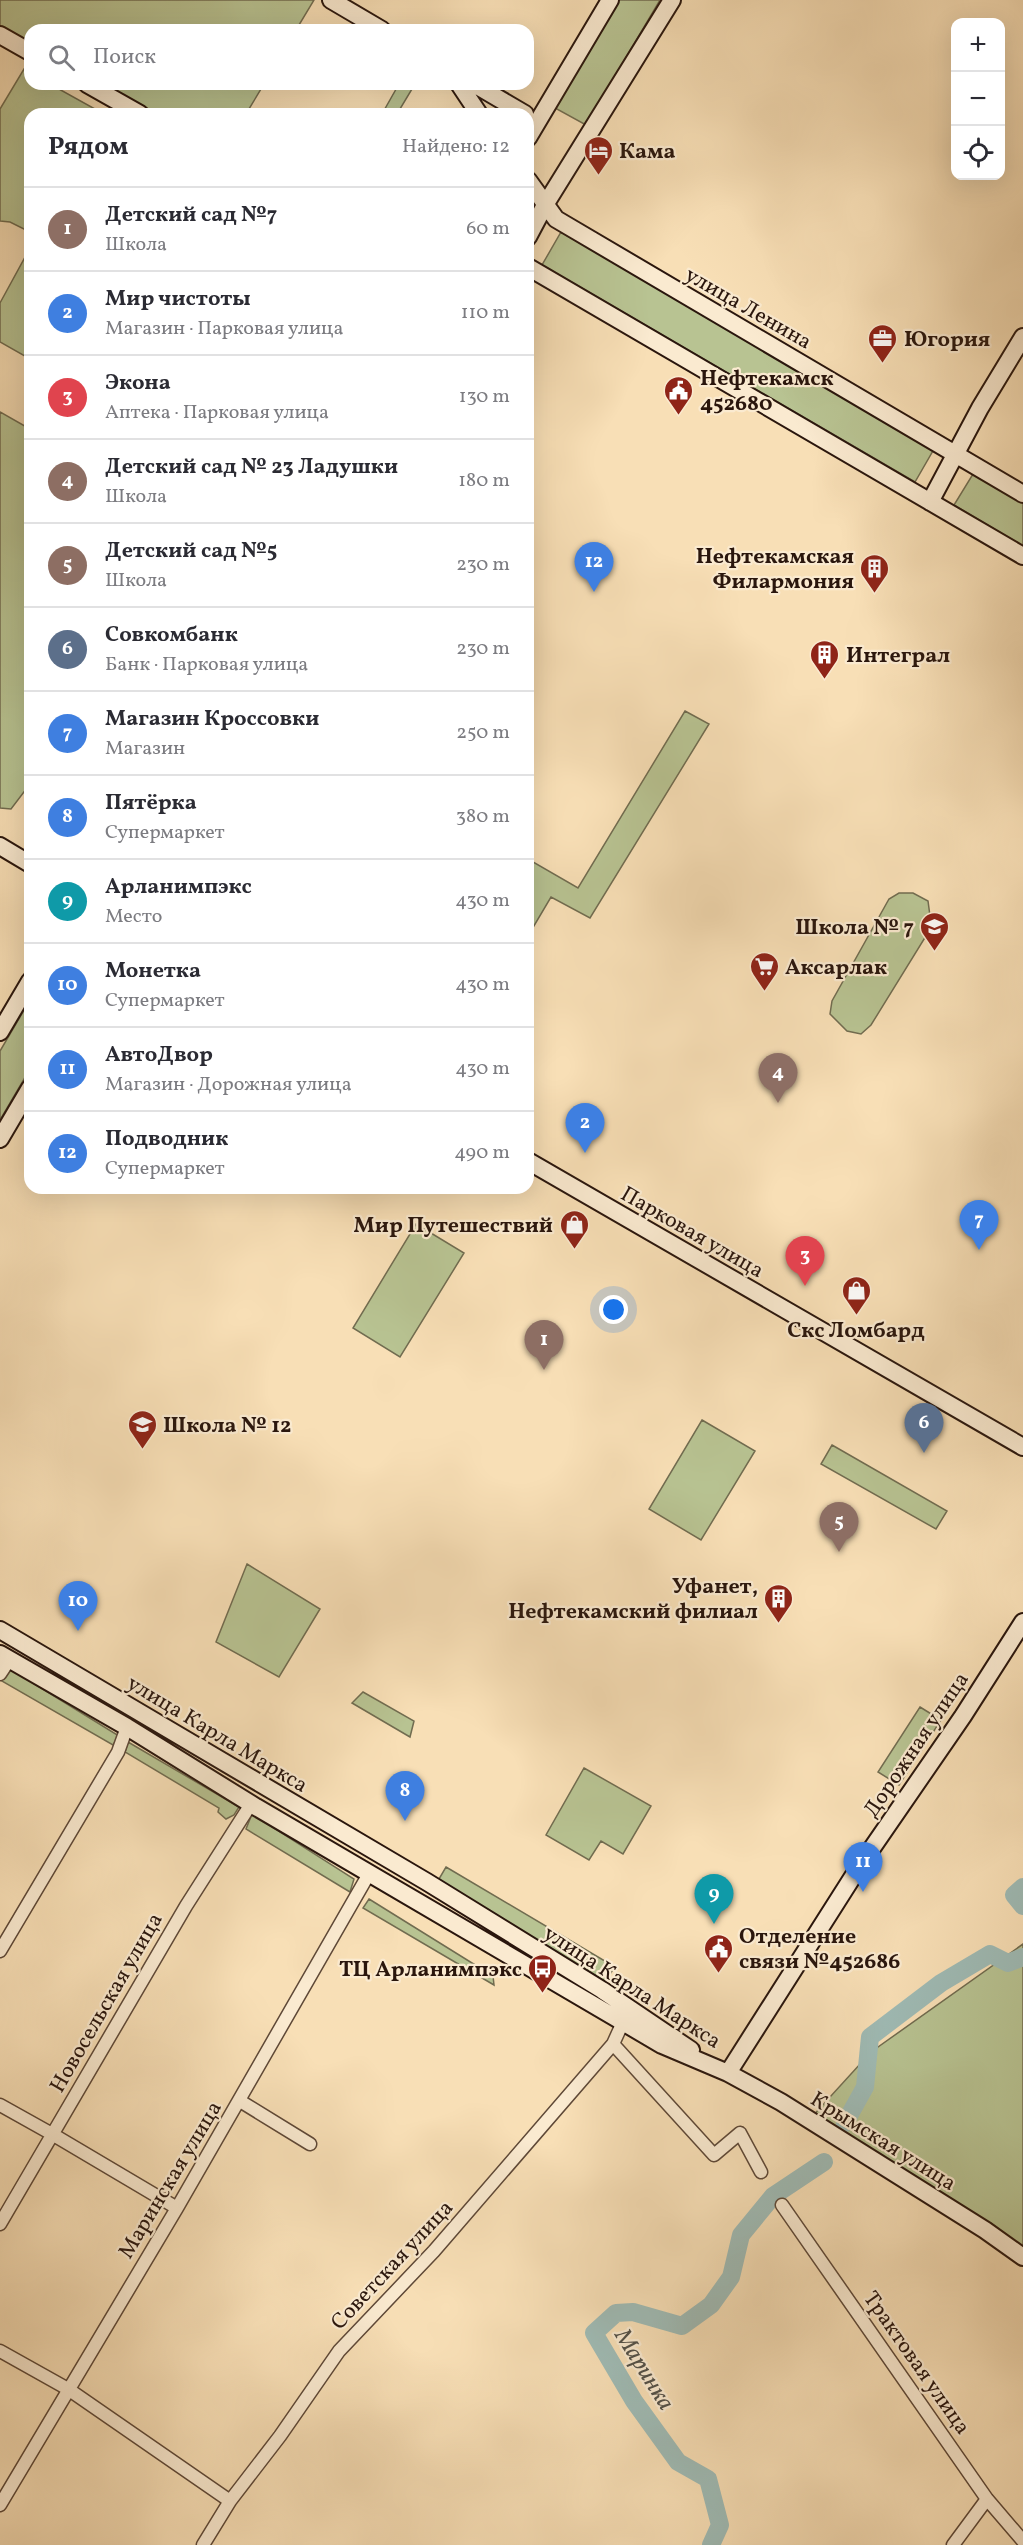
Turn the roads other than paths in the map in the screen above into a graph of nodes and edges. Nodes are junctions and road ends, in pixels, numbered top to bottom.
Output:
1 (331, 0) edge
2 (610, 0) edge
3 (672, 0) edge
4 (372, 24) edge
5 (0, 35) edge
6 (24, 49) edge
7 (98, 90) edge
8 (463, 90) edge
9 (484, 90) edge
10 (129, 108) edge
11 (475, 108) edge
12 (515, 108) edge
13 (534, 111) edge
14 (534, 191) edge
15 (544, 205) junction
16 (534, 225) edge
17 (534, 271) edge
18 (1023, 337) edge
19 (954, 454) junction
20 (1023, 494) edge
21 (930, 502) junction
22 (1023, 556) edge
23 (0, 846) edge
24 (24, 860) edge
25 (24, 991) edge
26 (0, 1032) edge
27 (24, 1098) edge
28 (0, 1139) edge
29 (534, 1164) edge
30 (1023, 1447) edge
31 (1023, 1622) edge
32 (0, 1630) edge
33 (5, 1656) edge
34 (0, 1674) edge
35 (127, 1727) junction
36 (251, 1804) junction
37 (328, 1824) junction
38 (316, 1842) junction
39 (370, 1872) junction
40 (0, 1951) edge
41 (622, 2022) junction
42 (613, 2044) junction
43 (722, 2070) junction
44 (240, 2101) junction
45 (0, 2105) edge
46 (52, 2134) junction
47 (310, 2144) dead end
48 (761, 2172) dead end
49 (782, 2205) dead end
50 (177, 2208) junction
51 (0, 2224) edge
52 (1023, 2257) edge
53 (0, 2351) edge
54 (68, 2389) junction
55 (987, 2499) junction
56 (230, 2500) junction
57 (0, 2505) edge
58 (1023, 2541) edge
59 (203, 2545) edge
60 (953, 2545) edge

1 - 4 main road
2 - 13 main road
3 - 15 main road
5 - 6 main road
7 - 10 main road
8 - 11 main road
9 - 12 main road
14 - 15 main road, улица Ленина
15 - 16 main road
15 - 19 main road, улица Ленина
17 - 21 main road
18 - 19 main road
19 - 20 main road, улица Ленина
19 - 21 main road
21 - 22 main road
23 - 24 main road
25 - 26 main road
27 - 28 main road
29 - 30 main road, Парковая улица
31 - 43 main road, Дорожная улица
32 - 37 main road, улица Карла Маркса
33 - 34 street
33 - 35 main road, улица Карла Маркса
35 - 36 main road, улица Карла Маркса
35 - 40 street
36 - 38 main road, улица Карла Маркса
36 - 46 street, Новосельская улица
37 - 38 main road
37 - 43 main road, улица Карла Маркса
38 - 39 main road, улица Карла Маркса
39 - 41 main road, улица Карла Маркса
39 - 44 street, Маринская улица
41 - 42 street, Советская улица
41 - 43 main road, улица Карла Маркса
42 - 48 street
42 - 56 street, Советская улица
43 - 52 main road, Крымская улица
44 - 47 street
44 - 50 street, Маринская улица
45 - 46 street
46 - 50 street
46 - 51 street, Новосельская улица
49 - 55 street, Трактовая улица
50 - 54 street, Маринская улица
53 - 54 street
54 - 56 street
54 - 57 street, Маринская улица
55 - 58 street, Трактовая улица
55 - 60 street
56 - 59 street, Советская улица

